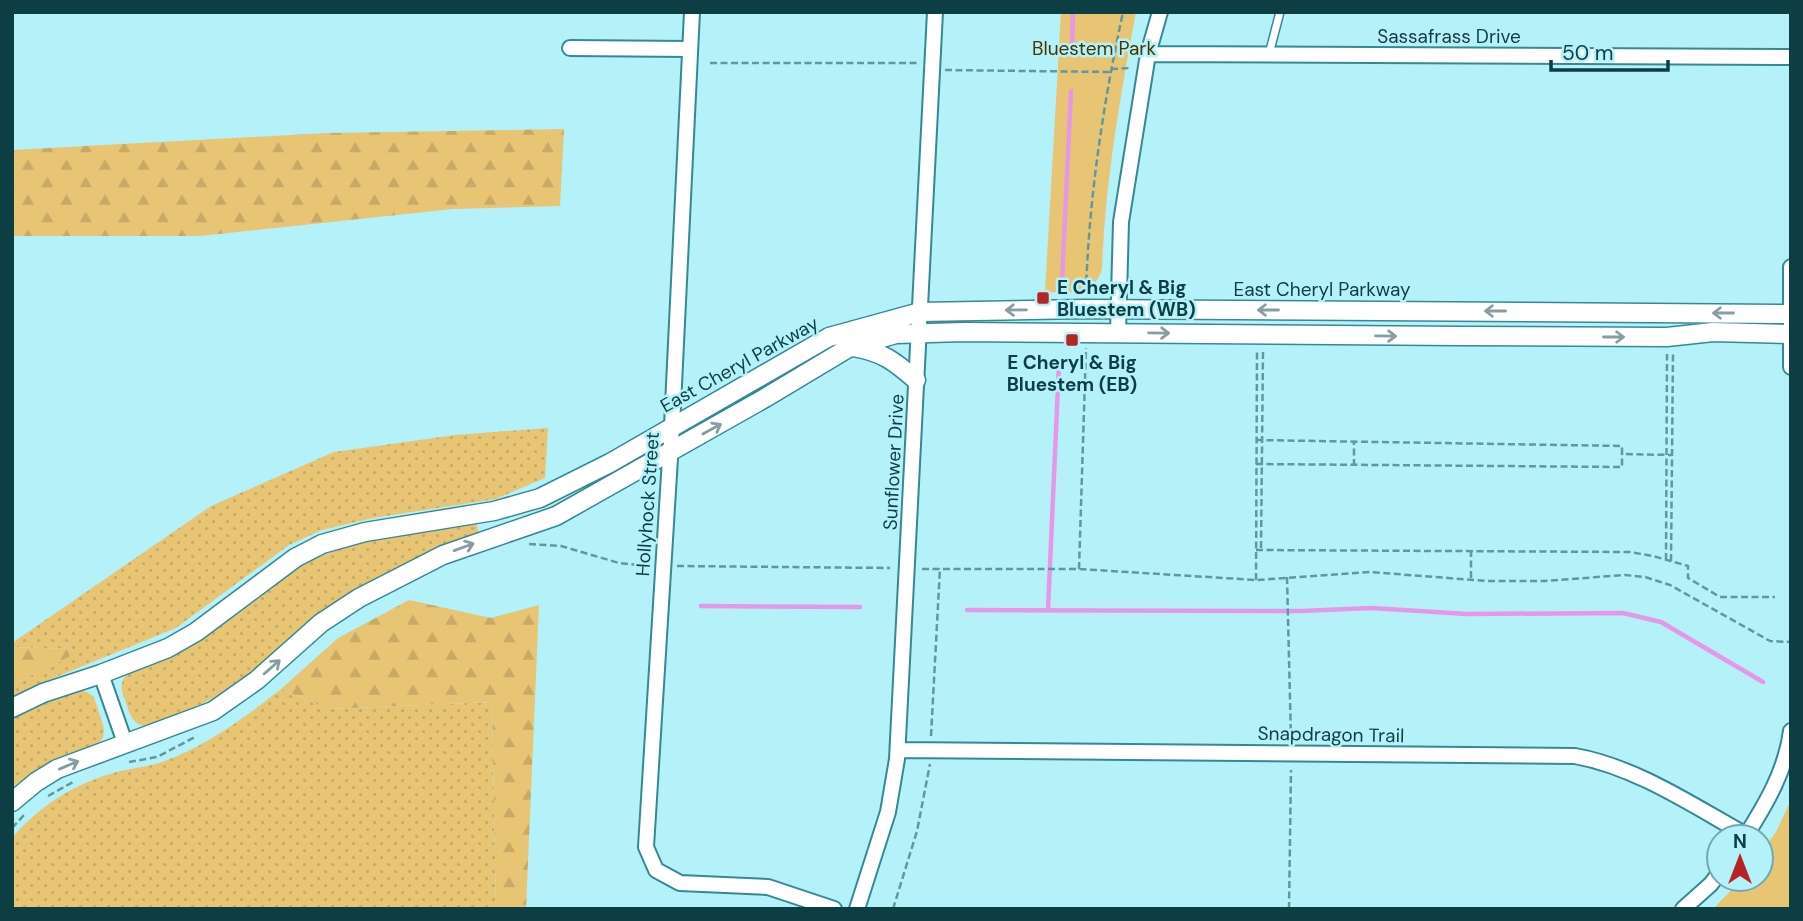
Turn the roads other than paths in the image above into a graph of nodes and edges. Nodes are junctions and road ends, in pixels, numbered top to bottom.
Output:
1 (692, 12) edge
2 (935, 12) edge
3 (1160, 12) edge
4 (1280, 12) edge
5 (570, 48) dead end
6 (689, 49) junction
7 (1148, 54) junction
8 (1269, 54) junction
9 (1791, 57) edge
10 (1791, 267) edge
11 (1118, 309) junction
12 (920, 312) junction
13 (1791, 314) edge
14 (919, 333) junction
15 (1118, 333) junction
16 (1791, 334) edge
17 (850, 347) junction
18 (1791, 367) edge
19 (916, 380) junction
20 (672, 426) junction
21 (670, 452) junction
22 (101, 674) junction
23 (12, 708) edge
24 (1791, 731) edge
25 (125, 743) junction
26 (898, 750) junction
27 (12, 802) edge
28 (1721, 823) edge
29 (1753, 823) edge
30 (1705, 889) edge
31 (834, 909) edge
32 (857, 909) edge
33 (1683, 909) edge

1 - 6 street, Hollyhock Street
2 - 12 street, Sunflower Drive
3 - 7 street
4 - 8 lane
5 - 6 street
6 - 20 street, Hollyhock Street
7 - 8 street, Sassafrass Drive
7 - 11 street
8 - 9 street, Sassafrass Drive
10 - 13 street
11 -> 12 street, East Cheryl Parkway
13 -> 11 street, East Cheryl Parkway
11 - 15 street
12 - 14 street, Sunflower Drive
12 - 20 street, East Cheryl Parkway
13 - 16 street
14 - 15 street, East Cheryl Parkway
14 - 17 street, East Cheryl Parkway
14 - 19 street, Sunflower Drive
15 -> 16 street, East Cheryl Parkway
16 - 18 street
17 - 19 street
21 -> 17 street, East Cheryl Parkway
19 - 26 street, Sunflower Drive
20 - 21 street, Hollyhock Street
20 - 22 street, East Cheryl Parkway
25 -> 21 street, East Cheryl Parkway
21 - 31 street, Hollyhock Street
22 - 23 street, East Cheryl Parkway
22 - 25 street
24 - 29 street
27 -> 25 street, East Cheryl Parkway
26 - 28 street, Snapdragon Trail
26 - 32 street, Sunflower Drive
30 - 33 street

